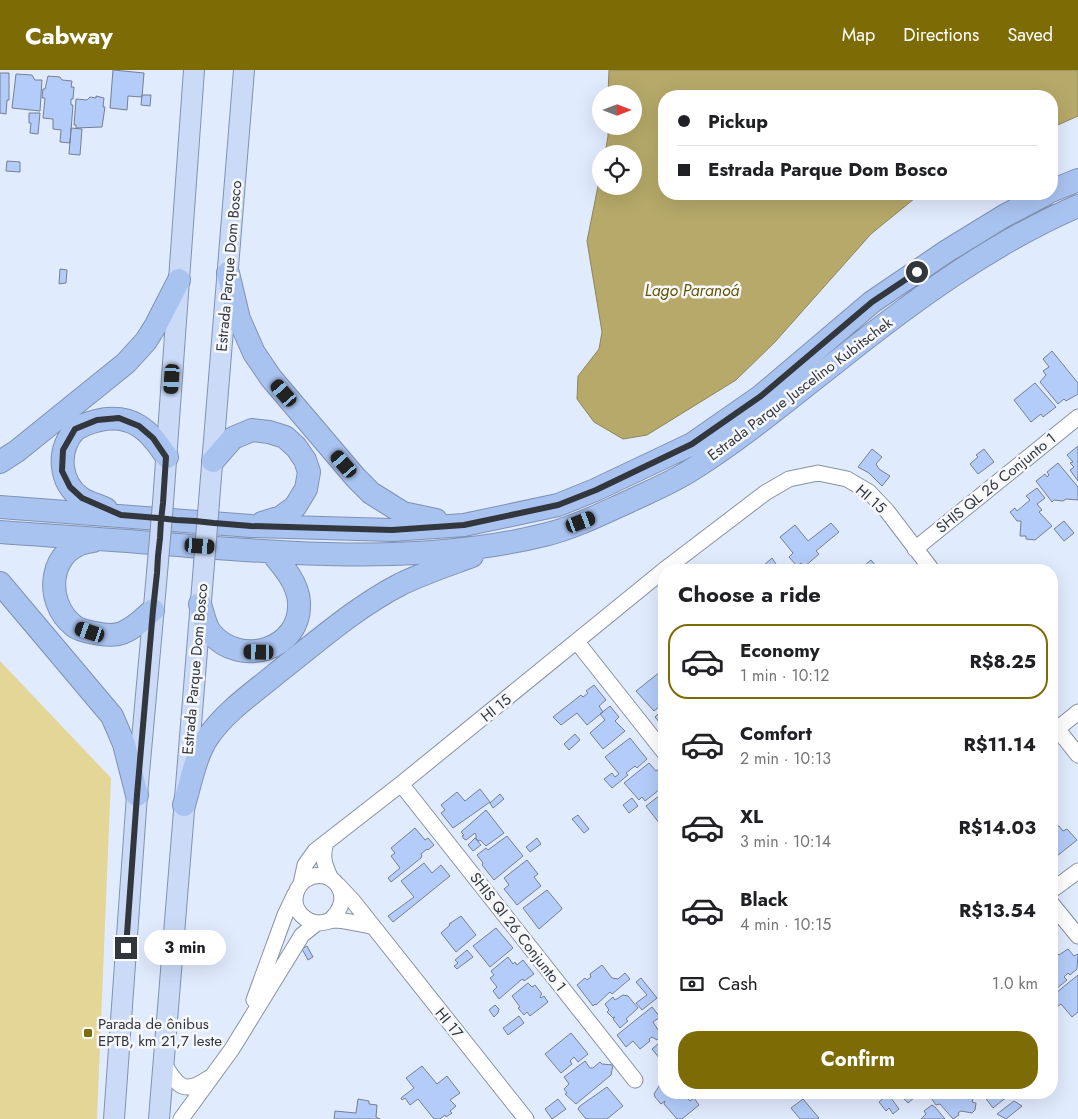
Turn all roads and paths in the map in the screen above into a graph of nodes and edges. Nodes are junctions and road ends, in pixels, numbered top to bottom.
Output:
1 (194, 70) edge
2 (244, 70) edge
3 (1078, 180) edge
4 (1058, 188) edge
5 (1035, 200) edge
6 (1078, 206) edge
7 (228, 273) junction
8 (179, 280) junction
9 (1078, 417) edge
10 (166, 457) junction
11 (213, 461) junction
12 (0, 462) edge
13 (0, 507) edge
14 (121, 515) junction
15 (464, 525) junction
16 (251, 526) junction
17 (0, 532) edge
18 (111, 540) junction
19 (491, 545) junction
20 (915, 548) junction
21 (271, 552) junction
22 (672, 564) edge
23 (927, 564) edge
24 (658, 575) edge
25 (0, 583) edge
26 (200, 604) junction
27 (153, 610) junction
28 (577, 642) junction
29 (1078, 712) edge
30 (1058, 723) edge
31 (1058, 730) edge
32 (658, 744) edge
33 (1078, 755) edge
34 (401, 784) junction
35 (137, 795) junction
36 (184, 806) junction
37 (326, 843) junction
38 (1078, 871) edge
39 (334, 882) junction
40 (1058, 885) edge
41 (298, 889) junction
42 (1058, 911) edge
43 (323, 922) junction
44 (371, 926) junction
45 (1078, 936) edge
46 (246, 1025) junction
47 (164, 1064) junction
48 (212, 1076) junction
49 (635, 1080) dead end
50 (114, 1119) edge
51 (159, 1119) edge
52 (181, 1119) edge
53 (526, 1119) edge

1 - 8 main road
2 - 7 main road, Estrada Parque Dom Bosco
3 - 4 highway
5 - 15 highway, Estrada Parque Juscelino Kubitschek
6 - 19 highway, Estrada Parque Juscelino Kubitschek
7 - 11 main road, Estrada Parque Dom Bosco
7 - 15 highway
8 - 10 main road
8 - 12 highway
9 - 20 street, SHIS QL 26 Conjunto 1
10 - 14 highway
10 - 27 main road, bridge
11 - 16 highway
11 - 26 main road, Estrada Parque Dom Bosco, bridge
13 - 14 highway, Estrada Parque Juscelino Kubitschek
14 - 16 highway, Estrada Parque Juscelino Kubitschek
15 - 16 highway, Estrada Parque Juscelino Kubitschek
17 - 18 highway, Estrada Parque Juscelino Kubitschek
18 - 21 highway, Estrada Parque Juscelino Kubitschek
18 - 27 highway
19 - 21 highway, Estrada Parque Juscelino Kubitschek
19 - 36 highway
20 - 22 street, HI 15
20 - 23 street, HI 15
21 - 26 highway
24 - 28 street, HI 15
25 - 35 highway
26 - 36 main road, Estrada Parque Dom Bosco
27 - 35 main road
28 - 32 street
28 - 34 street, HI 15
29 - 30 street
31 - 33 street
34 - 37 street, HI 15
34 - 49 street, SHIS QI 26 Conjunto 1
35 - 50 main road
36 - 47 main road, Estrada Parque Dom Bosco
37 - 39 street
37 - 41 street, HI 15
38 - 40 street
39 - 41 street
39 - 43 street
39 - 44 street, HI 17
41 - 43 street
41 - 46 street, HI 15
42 - 45 street
43 - 44 street
43 - 46 street
44 - 53 street, HI 17
46 - 48 street
47 - 48 street
47 - 51 main road, Estrada Parque Dom Bosco
48 - 52 street

